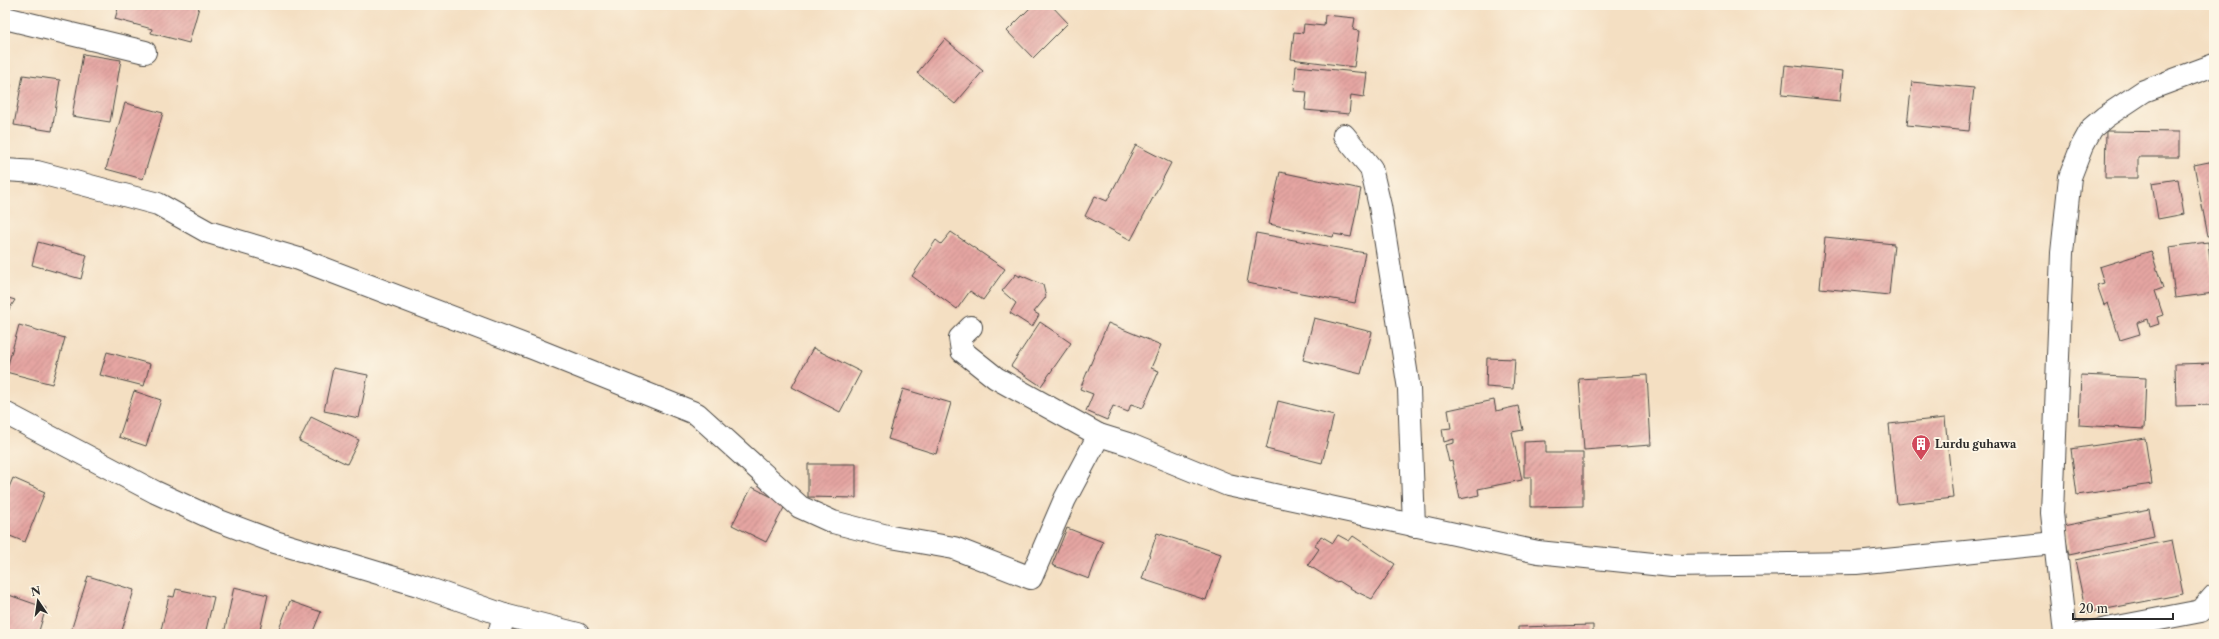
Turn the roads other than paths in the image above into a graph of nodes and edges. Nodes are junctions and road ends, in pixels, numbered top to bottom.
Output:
1 (5, 18) edge
2 (144, 52) dead end
3 (2214, 65) edge
4 (1344, 135) dead end
5 (5, 170) edge
6 (971, 327) dead end
7 (5, 413) edge
8 (1099, 435) junction
9 (1414, 526) junction
10 (2054, 543) junction
11 (2214, 596) edge
12 (502, 625) edge
13 (578, 634) edge
14 (2065, 634) edge
15 (2081, 634) edge

1 - 2 street
3 - 10 street
4 - 9 street
5 - 8 street
6 - 8 street
7 - 12 street
8 - 9 street
9 - 10 street
10 - 14 street
11 - 15 street
12 - 13 street

